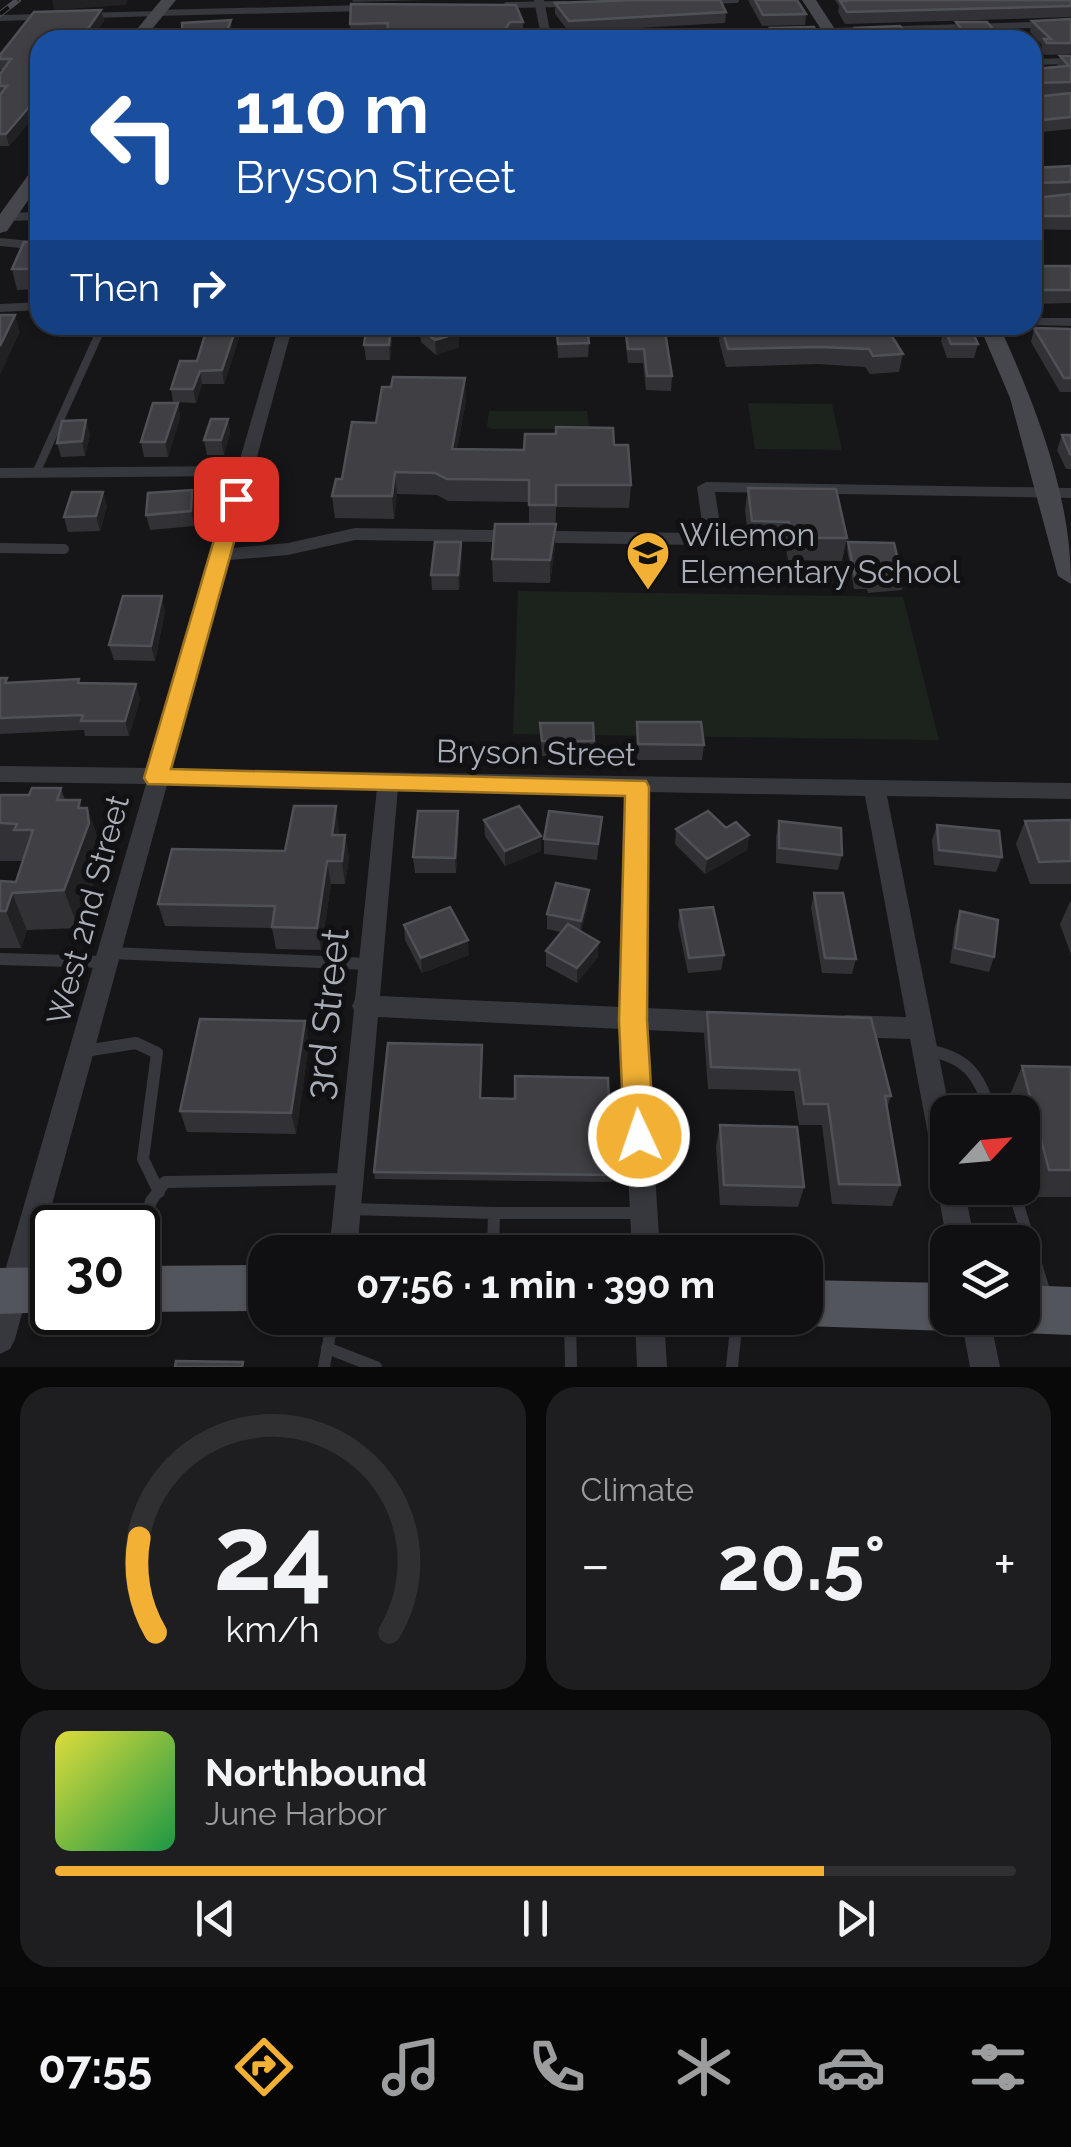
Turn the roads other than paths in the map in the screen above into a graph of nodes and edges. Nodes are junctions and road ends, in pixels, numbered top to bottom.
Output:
1 (168, 0) edge
2 (736, 0) edge
3 (809, 0) edge
4 (696, 1) edge
5 (540, 2) edge
6 (579, 4) edge
7 (502, 6) edge
8 (367, 8) edge
9 (156, 13) junction
10 (0, 18) edge
11 (1071, 24) edge
12 (143, 30) edge
13 (545, 30) edge
14 (829, 30) edge
15 (941, 30) edge
16 (1071, 61) edge
17 (1042, 62) edge
18 (30, 186) edge
19 (30, 218) edge
20 (3, 222) edge
21 (0, 242) edge
22 (30, 245) edge
23 (30, 306) edge
24 (0, 308) edge
25 (1042, 322) edge
26 (1071, 322) edge
27 (98, 335) edge
28 (283, 335) edge
29 (993, 335) edge
30 (36, 472) junction
31 (245, 472) junction
32 (0, 473) edge
33 (1060, 492) edge
34 (0, 548) edge
35 (64, 549) dead end
36 (220, 555) junction
37 (1071, 576) edge
38 (0, 774) edge
39 (156, 778) junction
40 (388, 782) junction
41 (637, 787) junction
42 (874, 788) junction
43 (1071, 791) edge
44 (110, 957) junction
45 (0, 959) edge
46 (369, 964) junction
47 (364, 1006) junction
48 (633, 1020) junction
49 (767, 1024) edge
50 (824, 1025) edge
51 (922, 1039) junction
52 (84, 1051) junction
53 (933, 1095) edge
54 (985, 1095) edge
55 (349, 1179) junction
56 (158, 1192) junction
57 (150, 1205) edge
58 (1018, 1205) edge
59 (346, 1209) junction
60 (494, 1213) junction
61 (644, 1213) junction
62 (344, 1235) edge
63 (493, 1235) edge
64 (645, 1235) edge
65 (248, 1288) edge
66 (160, 1290) edge
67 (22, 1291) edge
68 (823, 1304) edge
69 (930, 1306) edge
70 (1048, 1310) edge
71 (330, 1335) edge
72 (571, 1335) edge
73 (651, 1335) edge
74 (736, 1335) edge
75 (979, 1335) edge
76 (0, 1339) edge
77 (327, 1348) junction
78 (324, 1367) edge
79 (376, 1367) edge
80 (572, 1367) edge
81 (652, 1367) edge
82 (732, 1367) edge
83 (985, 1367) edge

1 - 9 street
2 - 4 lane
3 - 14 street
5 - 6 lane
5 - 7 lane
5 - 13 street
8 - 9 lane
9 - 10 street
9 - 12 street
11 - 15 street
16 - 17 lane
18 - 20 street
19 - 20 street
21 - 22 lane
23 - 24 street
25 - 26 street
27 - 30 lane
28 - 31 street, West 2nd Street
29 - 33 street
30 - 31 street
30 - 32 street
31 - 36 street, West 2nd Street
33 - 36 street
33 - 37 street
34 - 35 lane
36 - 39 street, West 2nd Street
38 - 39 street, Bryson Street
39 - 40 street, Bryson Street
39 - 44 street, West 2nd Street
40 - 41 street, Bryson Street
40 - 46 street, 3rd Street
41 - 42 street, Bryson Street
41 - 48 street
42 - 43 street, Bryson Street
42 - 51 street
44 - 45 lane
44 - 46 lane
44 - 52 street, West 2nd Street
46 - 47 street, 3rd Street
47 - 48 street
47 - 55 street, 3rd Street
48 - 49 street
48 - 61 street
50 - 51 street
51 - 53 street
51 - 54 lane
52 - 56 lane
52 - 67 street, West 2nd Street
55 - 56 lane
55 - 59 street, 3rd Street
56 - 57 lane
58 - 70 lane
59 - 60 lane
59 - 62 street, 3rd Street
60 - 61 lane
60 - 63 lane
61 - 64 street
65 - 66 main road
67 - 76 street, West 2nd Street
68 - 69 main road
71 - 77 lane
72 - 80 lane
73 - 81 street
74 - 82 lane
75 - 83 street
77 - 78 lane
77 - 79 lane

